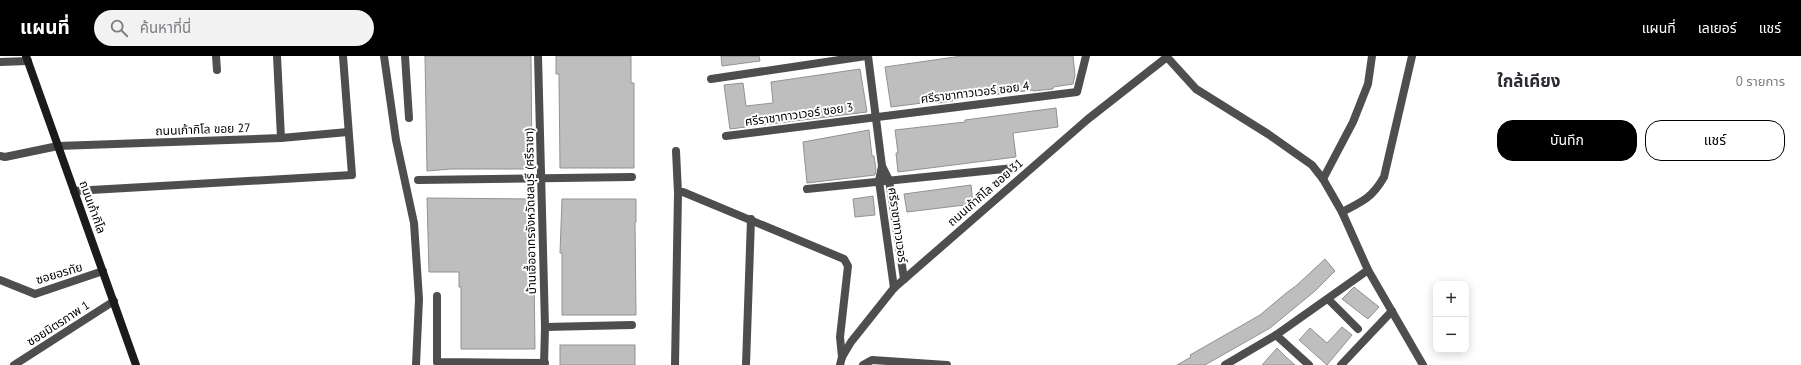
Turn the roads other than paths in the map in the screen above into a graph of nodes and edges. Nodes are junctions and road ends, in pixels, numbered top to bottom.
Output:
1 (216, 56) edge
2 (277, 56) edge
3 (343, 56) edge
4 (384, 56) edge
5 (405, 56) edge
6 (538, 56) edge
7 (867, 56) edge
8 (1086, 56) edge
9 (1167, 56) edge
10 (1372, 56) edge
11 (1412, 56) edge
12 (27, 58) edge
13 (0, 62) edge
14 (217, 70) dead end
15 (711, 79) dead end
16 (876, 116) junction
17 (409, 118) dead end
18 (348, 132) junction
19 (726, 136) dead end
20 (281, 138) junction
21 (58, 146) junction
22 (676, 151) dead end
23 (0, 156) edge
24 (882, 166) junction
25 (1014, 168) dead end
26 (632, 177) dead end
27 (541, 178) junction
28 (1323, 179) junction
29 (418, 180) dead end
30 (890, 180) junction
31 (879, 181) junction
32 (807, 189) dead end
33 (74, 191) junction
34 (678, 193) junction
35 (1342, 212) junction
36 (751, 219) junction
37 (1368, 270) junction
38 (103, 271) junction
39 (904, 279) junction
40 (0, 280) edge
41 (894, 288) junction
42 (437, 296) dead end
43 (1328, 299) junction
44 (114, 302) junction
45 (1392, 311) junction
46 (632, 325) dead end
47 (545, 326) junction
48 (1358, 329) dead end
49 (1276, 335) junction
50 (841, 361) edge
51 (544, 364) edge
52 (14, 365) edge
53 (136, 365) edge
54 (416, 365) edge
55 (675, 365) edge
56 (746, 365) edge
57 (863, 365) edge
58 (947, 365) edge
59 (1225, 365) edge
60 (1309, 365) edge
61 (1342, 365) edge
62 (1423, 365) edge

1 - 14 street
2 - 20 street
3 - 18 street
4 - 54 street
5 - 17 street
6 - 27 street, บ้านเอื้ออาทรจังหวัดชลบุรี (ศรีราชา)
7 - 15 street
7 - 16 street, ศรีราชาทาวเวอร์
8 - 16 street, ศรีราชาทาวเวอร์ ซอย 4
9 - 28 street
9 - 39 street, ถนนเก้ากิโล ซอย 31
10 - 28 street
11 - 35 street
12 - 13 street
12 - 21 main road, ถนนเก้ากิโล
16 - 19 street, ศรีราชาทาวเวอร์ ซอย 3
16 - 24 street, ศรีราชาทาวเวอร์
18 - 20 street, ถนนเก้ากิโล ขอย 27
18 - 33 street
20 - 21 street, ถนนเก้ากิโล ขอย 27
21 - 23 street, ถนนเก้ากิโล ขอย 27
21 - 33 main road, ถนนเก้ากิโล
22 - 34 street
24 - 30 street, ศรีราชาทาวเวอร์
24 - 31 street, ศรีราชาทาวเวอร์
25 - 30 street
26 - 27 street
27 - 29 street
27 - 47 street, บ้านเอื้ออาทรจังหวัดชลบุรี (ศรีราชา)
28 - 35 street
30 - 31 street
30 - 39 street, ศรีราชาทาวเวอร์
31 - 32 street
31 - 41 street, ศรีราชาทาวเวอร์
33 - 38 main road, ถนนเก้ากิโล
34 - 36 street
34 - 55 street
35 - 37 street
36 - 50 street
36 - 56 street
37 - 43 street
37 - 45 street
38 - 40 street, ซอยอรทัย
38 - 44 main road, ถนนเก้ากิโล
39 - 41 street, ถนนเก้ากิโล ซอย 31
41 - 50 street, ถนนเก้ากิโล ซอย 31
42 - 51 street
43 - 48 street
43 - 49 street
44 - 52 street, ซอยมิตรภาพ 1
44 - 53 main road, ถนนเก้ากิโล
45 - 61 street
45 - 62 street
46 - 47 street
47 - 51 street, บ้านเอื้ออาทรจังหวัดชลบุรี (ศรีราชา)
49 - 59 street
49 - 60 street
57 - 58 street

